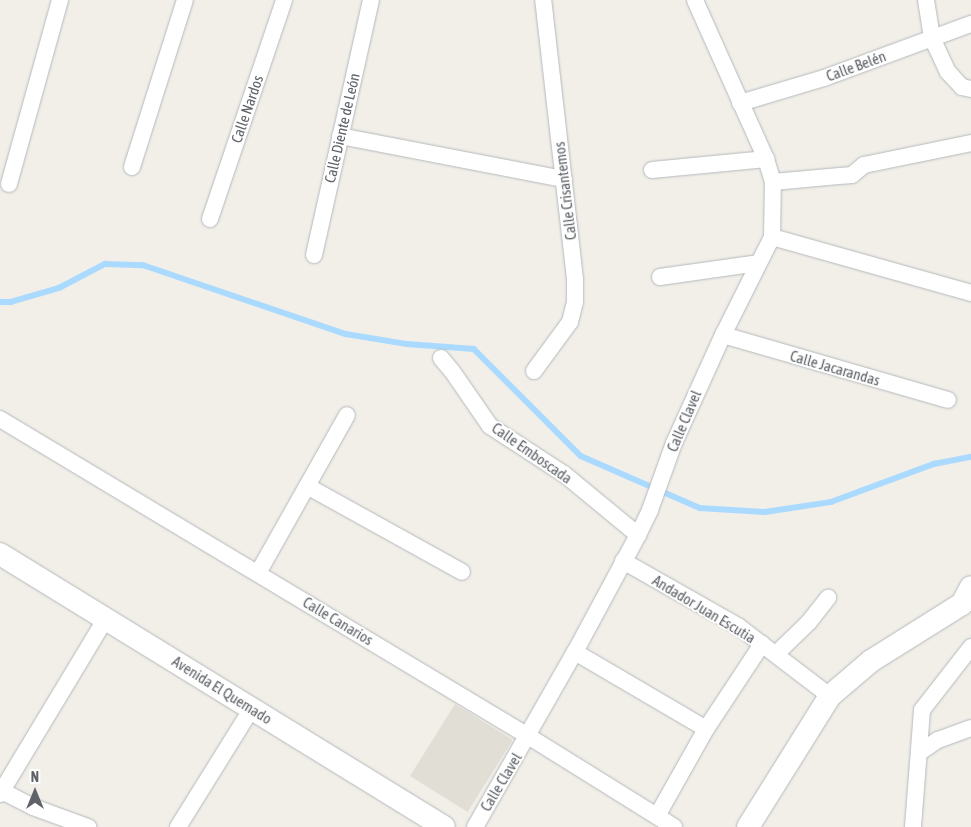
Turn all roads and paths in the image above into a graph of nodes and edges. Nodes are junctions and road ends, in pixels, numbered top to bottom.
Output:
1 (60, 0) edge
2 (184, 0) edge
3 (284, 0) edge
4 (371, 0) edge
5 (543, 0) edge
6 (695, 0) edge
7 (926, 0) edge
8 (971, 24) edge
9 (932, 38) junction
10 (971, 89) edge
11 (740, 103) junction
12 (340, 136) junction
13 (971, 143) edge
14 (766, 159) junction
15 (132, 167) dead end
16 (652, 170) dead end
17 (564, 179) junction
18 (773, 182) junction
19 (9, 184) dead end
20 (210, 219) dead end
21 (772, 237) junction
22 (314, 256) dead end
23 (758, 263) junction
24 (660, 277) dead end
25 (971, 293) edge
26 (723, 335) junction
27 (441, 358) dead end
28 (534, 371) dead end
29 (948, 400) dead end
30 (346, 415) dead end
31 (0, 418) edge
32 (307, 486) junction
33 (638, 535) junction
34 (1, 556) edge
35 (624, 561) junction
36 (462, 572) dead end
37 (258, 573) junction
38 (828, 598) dead end
39 (968, 599) edge
40 (106, 618) junction
41 (762, 644) junction
42 (971, 647) edge
43 (575, 652) junction
44 (776, 654) junction
45 (830, 696) junction
46 (252, 708) junction
47 (971, 728) edge
48 (706, 729) junction
49 (528, 736) junction
50 (920, 752) junction
51 (1, 792) edge
52 (657, 816) junction
53 (81, 826) edge
54 (178, 827) edge
55 (444, 827) edge
56 (474, 827) edge
57 (674, 827) edge
58 (748, 827) edge
59 (913, 827) edge

1 - 19 street
2 - 15 street
3 - 20 street, Calle Nardos
4 - 12 street, Calle Diente de León
5 - 17 street, Calle Crisantemos
6 - 11 street, Calle Clavel
7 - 9 street
8 - 9 street, Calle Belén
9 - 10 street
9 - 11 street, Calle Belén
11 - 14 street, Calle Clavel
12 - 17 street
12 - 22 street, Calle Diente de León
13 - 18 street
14 - 16 street
14 - 18 street, Calle Clavel
17 - 28 street, Calle Crisantemos
18 - 21 street, Calle Clavel
21 - 23 street, Calle Clavel
21 - 25 street
23 - 24 street
23 - 26 street, Calle Clavel
26 - 29 street, Calle Jacarandas
26 - 33 street, Calle Clavel
27 - 33 street, Calle Emboscada
30 - 32 street
31 - 37 street, Calle Canarios
32 - 36 street
32 - 37 street
33 - 35 street, Calle Clavel
34 - 40 main road, Avenida El Quemado
35 - 41 street, Andador Juan Escutia
35 - 43 street, Calle Clavel
37 - 49 street, Calle Canarios
38 - 44 street
39 - 45 main road
40 - 46 main road, Avenida El Quemado
40 - 51 street
41 - 44 street, Andador Juan Escutia
41 - 48 street
42 - 50 street
43 - 48 street
43 - 49 street, Calle Clavel
44 - 45 street, Andador Juan Escutia
45 - 58 main road
46 - 54 street
46 - 55 main road, Avenida El Quemado
47 - 50 street
48 - 52 street
49 - 52 street, Calle Canarios
49 - 56 street, Calle Clavel
50 - 59 street
51 - 53 street
52 - 57 street, Calle Canarios

